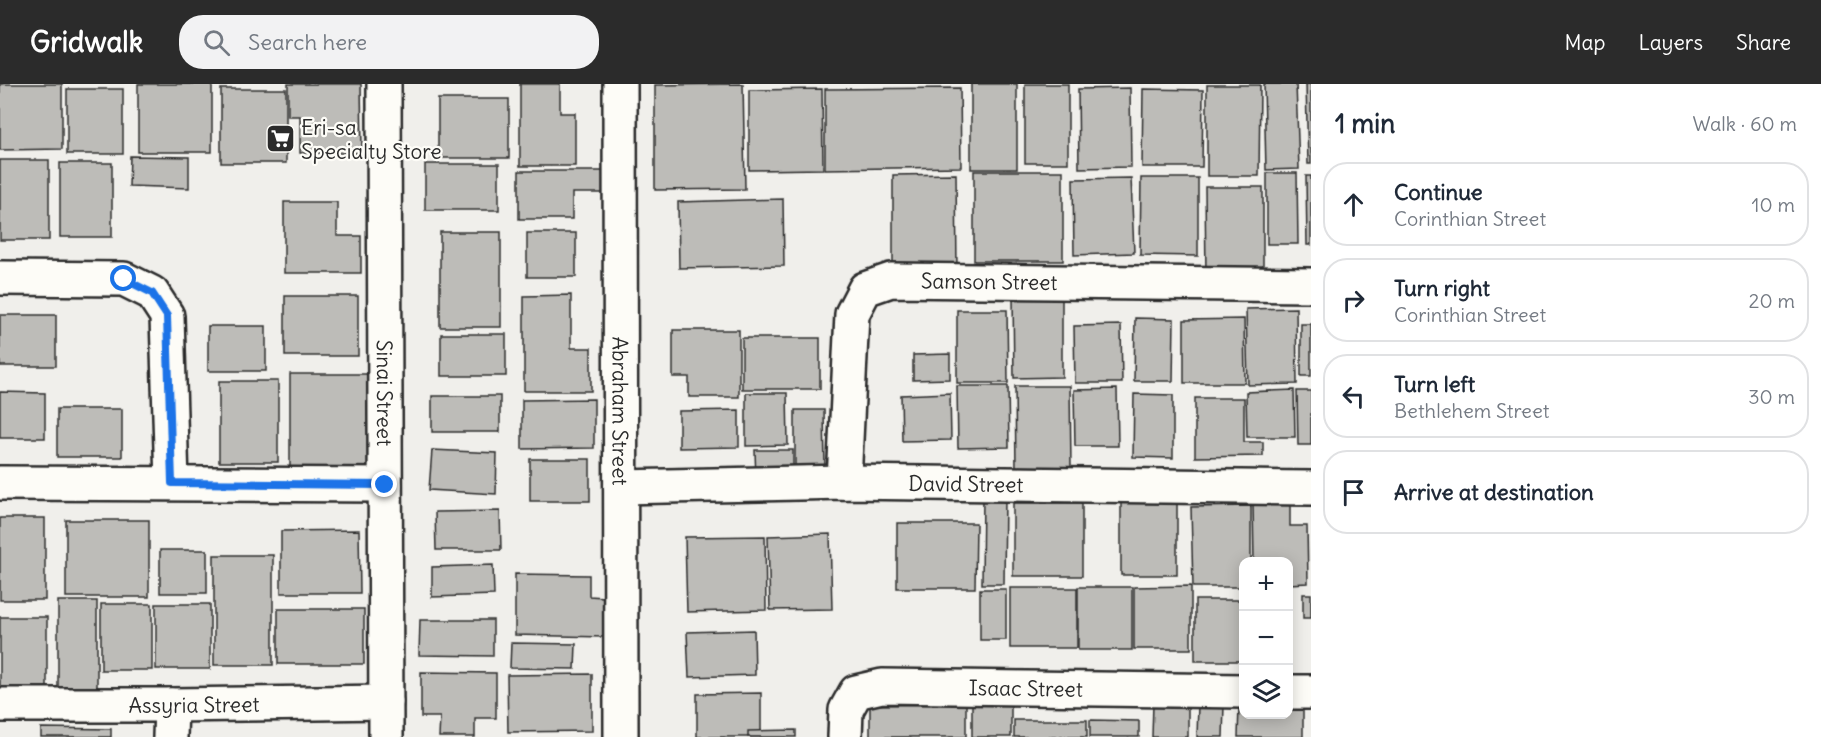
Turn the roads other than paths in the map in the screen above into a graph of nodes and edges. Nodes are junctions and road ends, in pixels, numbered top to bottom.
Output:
1 (384, 84) edge
2 (620, 84) edge
3 (0, 278) edge
4 (1311, 285) edge
5 (844, 482) junction
6 (0, 483) edge
7 (172, 483) junction
8 (385, 485) junction
9 (621, 487) junction
10 (1311, 488) edge
11 (1239, 692) edge
12 (1293, 692) edge
13 (1311, 693) edge
14 (386, 702) junction
15 (0, 705) edge
16 (171, 705) junction
17 (170, 737) edge
18 (386, 737) edge
19 (621, 737) edge
20 (845, 737) edge

1 - 8 street, Sinai Street
2 - 9 street, Abraham Street
3 - 7 street
4 - 5 street, Samson Street
5 - 9 street, David Street
5 - 10 street, David Street
6 - 7 street
7 - 8 street
8 - 14 street, Sinai Street
9 - 19 street, Abraham Street
11 - 20 street, Isaac Street
12 - 13 street
14 - 16 street, Assyria Street
14 - 18 street, Sinai Street
15 - 16 street, Assyria Street
16 - 17 street

